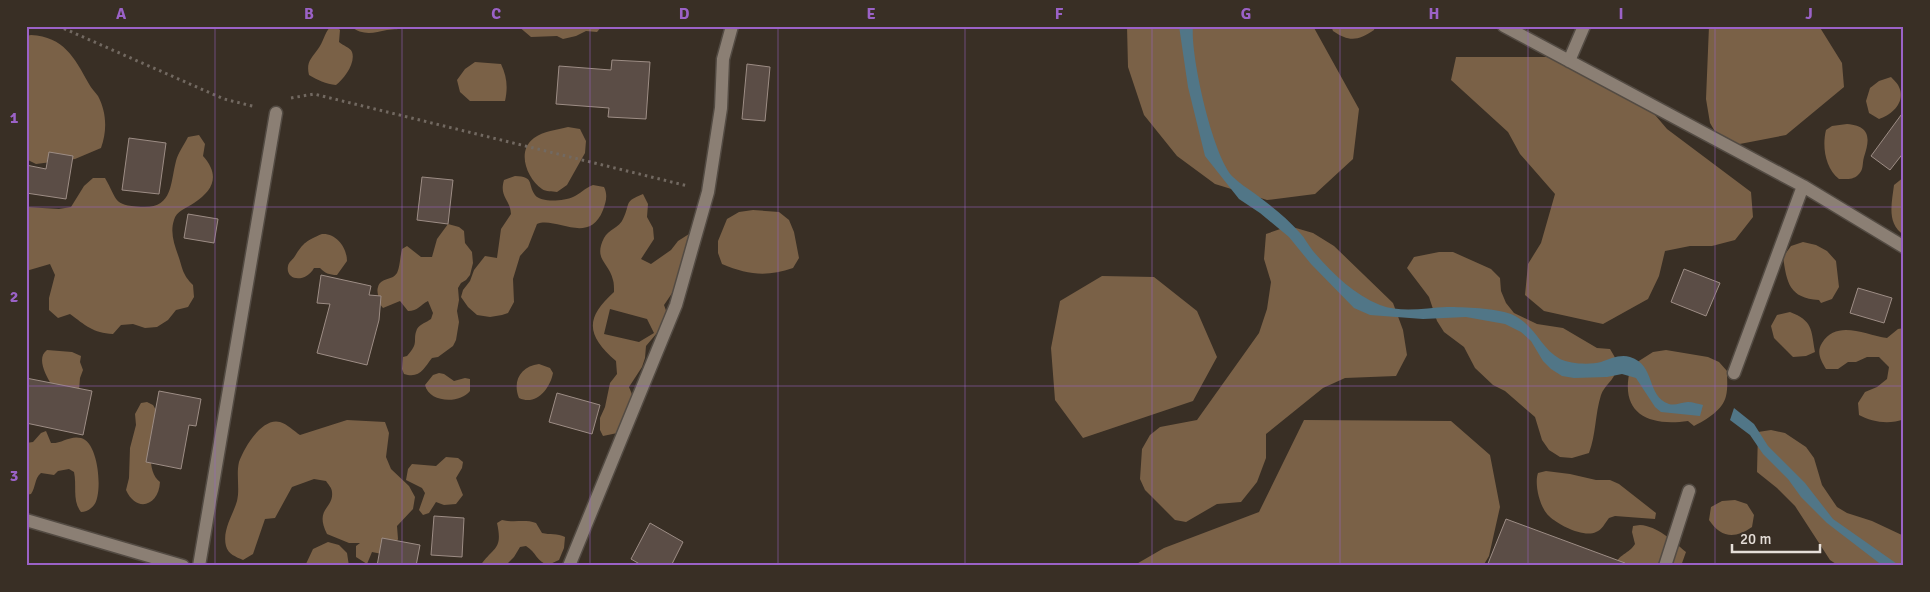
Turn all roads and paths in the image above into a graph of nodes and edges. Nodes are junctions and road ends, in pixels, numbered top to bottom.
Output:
1 (58, 26) edge
2 (732, 26) edge
3 (1504, 26) edge
4 (1584, 26) edge
5 (1569, 61) junction
6 (314, 94) dead end
7 (276, 113) joint
8 (1803, 186) junction
9 (708, 192) junction
10 (1904, 247) edge
11 (1734, 373) dead end
12 (1690, 491) dead end
13 (26, 520) edge
14 (183, 566) edge
15 (199, 566) edge
16 (569, 566) edge
17 (1665, 566) edge

1 - 7 path
2 - 9 street
3 - 5 street
4 - 5 street
5 - 8 street
6 - 9 path
7 - 15 street
8 - 10 street
8 - 11 street
9 - 16 street
12 - 17 street
13 - 14 street

